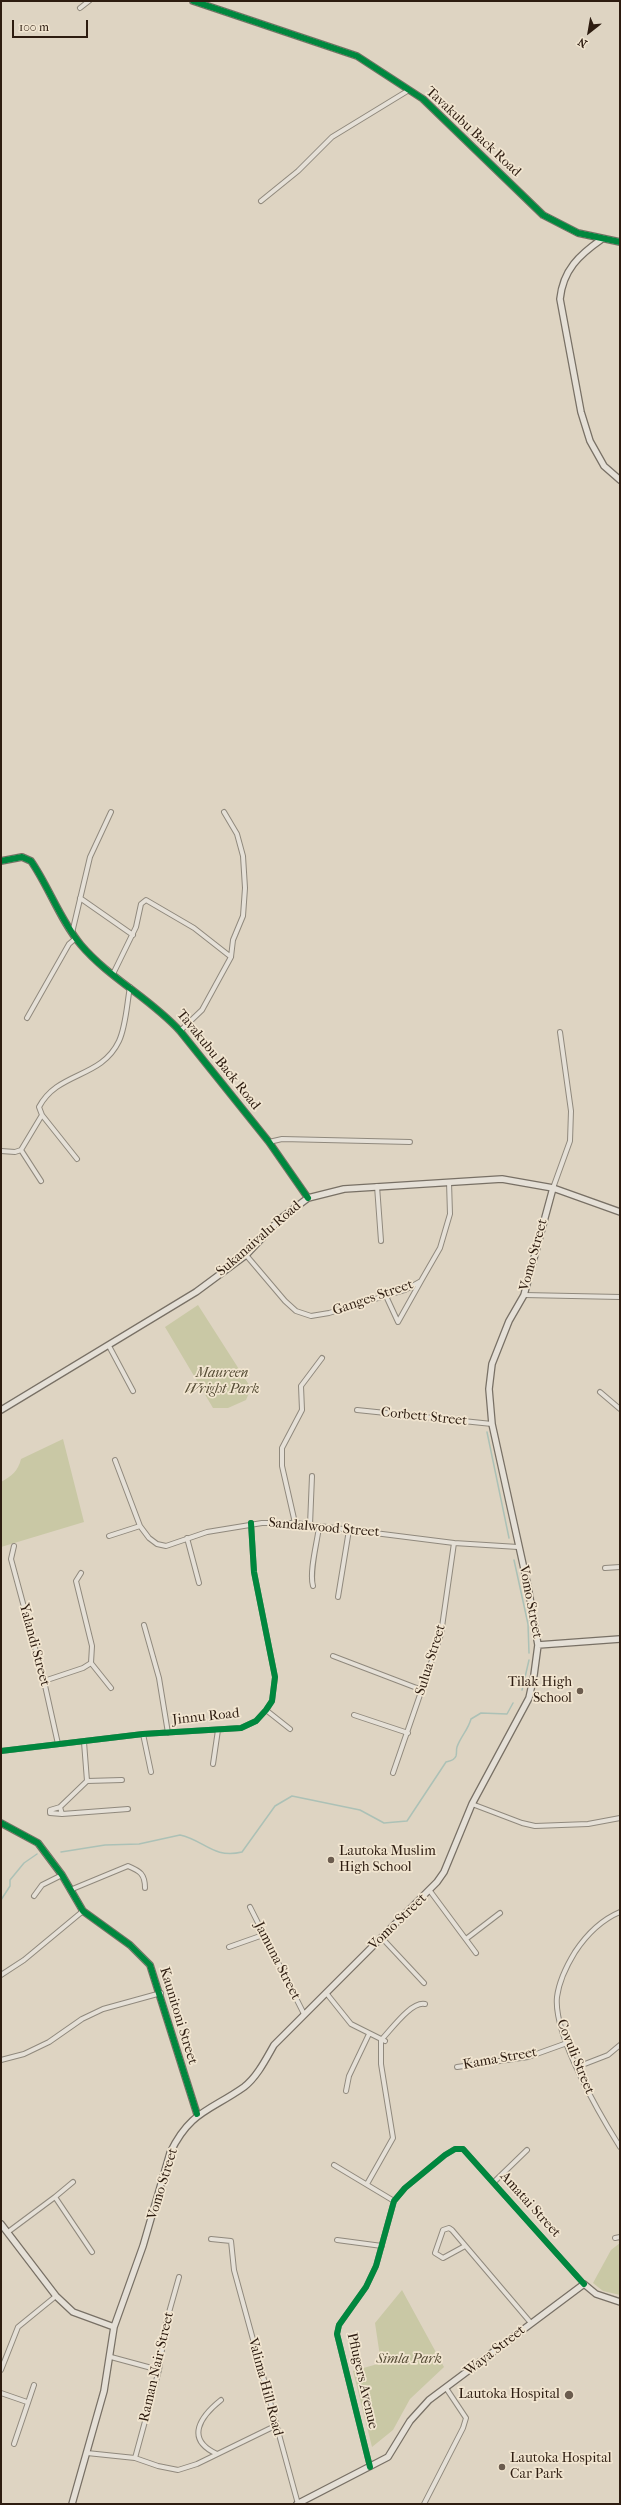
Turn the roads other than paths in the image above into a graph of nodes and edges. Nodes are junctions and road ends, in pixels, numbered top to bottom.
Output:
1 (89, 1) edge
2 (193, 1) edge
3 (80, 8) dead end
4 (409, 90) junction
5 (261, 201) dead end
6 (602, 239) junction
7 (620, 242) edge
8 (620, 480) edge
9 (111, 812) dead end
10 (224, 812) dead end
11 (1, 861) edge
12 (80, 898) junction
13 (72, 933) junction
14 (133, 935) junction
15 (76, 938) junction
16 (231, 957) junction
17 (113, 974) junction
18 (130, 986) junction
19 (27, 1018) dead end
20 (180, 1031) junction
21 (560, 1032) dead end
22 (42, 1115) junction
23 (270, 1142) junction
24 (410, 1142) dead end
25 (21, 1150) junction
26 (1, 1151) edge
27 (77, 1159) dead end
28 (41, 1181) dead end
29 (449, 1182) junction
30 (377, 1186) junction
31 (553, 1188) junction
32 (308, 1198) junction
33 (620, 1212) edge
34 (381, 1241) dead end
35 (246, 1255) junction
36 (421, 1281) junction
37 (524, 1295) junction
38 (386, 1296) junction
39 (620, 1297) edge
40 (109, 1346) junction
41 (322, 1358) dead end
42 (133, 1391) dead end
43 (600, 1392) dead end
44 (1, 1410) edge
45 (357, 1410) dead end
46 (620, 1410) edge
47 (492, 1424) junction
48 (114, 1460) dead end
49 (312, 1476) dead end
50 (295, 1523) junction
51 (251, 1524) junction
52 (310, 1525) junction
53 (140, 1526) junction
54 (319, 1527) junction
55 (349, 1530) junction
56 (109, 1536) dead end
57 (187, 1538) junction
58 (454, 1543) junction
59 (14, 1546) dead end
60 (518, 1547) junction
61 (620, 1567) edge
62 (605, 1568) dead end
63 (81, 1573) dead end
64 (199, 1583) dead end
65 (313, 1586) dead end
66 (338, 1597) dead end
67 (144, 1625) dead end
68 (620, 1639) edge
69 (538, 1645) junction
70 (333, 1656) dead end
71 (91, 1663) junction
72 (44, 1681) junction
73 (111, 1688) dead end
74 (422, 1690) junction
75 (266, 1710) junction
76 (354, 1715) dead end
77 (290, 1729) dead end
78 (218, 1730) junction
79 (168, 1733) junction
80 (408, 1733) junction
81 (143, 1734) junction
82 (84, 1742) junction
83 (58, 1744) junction
84 (1, 1751) edge
85 (213, 1764) dead end
86 (151, 1772) dead end
87 (393, 1773) dead end
88 (122, 1780) dead end
89 (87, 1781) junction
90 (472, 1804) junction
91 (60, 1807) junction
92 (128, 1809) dead end
93 (62, 1814) junction
94 (620, 1818) edge
95 (1, 1823) edge
96 (62, 1875) junction
97 (145, 1888) dead end
98 (70, 1890) junction
99 (430, 1891) junction
100 (34, 1896) dead end
101 (250, 1907) dead end
102 (83, 1911) junction
103 (620, 1912) edge
104 (500, 1913) dead end
105 (263, 1935) junction
106 (381, 1938) junction
107 (466, 1939) junction
108 (229, 1947) dead end
109 (476, 1953) dead end
110 (1, 1975) edge
111 (424, 1983) dead end
112 (161, 1993) junction
113 (327, 1994) junction
114 (426, 2004) dead end
115 (304, 2014) junction
116 (369, 2034) junction
117 (383, 2041) junction
118 (567, 2043) junction
119 (620, 2045) edge
120 (1, 2060) edge
121 (457, 2067) dead end
122 (577, 2067) junction
123 (346, 2091) dead end
124 (197, 2114) junction
125 (620, 2147) edge
126 (455, 2149) joint
127 (527, 2150) dead end
128 (334, 2165) dead end
129 (73, 2182) dead end
130 (494, 2182) junction
131 (367, 2184) junction
132 (55, 2197) junction
133 (394, 2201) junction
134 (1, 2224) edge
135 (8, 2232) junction
136 (620, 2237) edge
137 (615, 2238) dead end
138 (211, 2239) dead end
139 (337, 2240) dead end
140 (382, 2246) junction
141 (465, 2246) junction
142 (92, 2252) dead end
143 (179, 2277) dead end
144 (584, 2284) junction
145 (56, 2296) junction
146 (620, 2302) edge
147 (531, 2323) junction
148 (114, 2328) junction
149 (111, 2357) junction
150 (1, 2370) edge
151 (159, 2370) junction
152 (34, 2384) dead end
153 (446, 2388) junction
154 (1, 2394) edge
155 (221, 2400) dead end
156 (27, 2402) junction
157 (275, 2426) junction
158 (14, 2444) dead end
159 (87, 2453) junction
160 (217, 2454) junction
161 (135, 2458) junction
162 (370, 2468) junction
163 (72, 2504) edge
164 (298, 2504) edge
165 (424, 2504) edge

1 - 3 street
2 - 4 main road, Tavakubu Back Road
4 - 5 street
4 - 6 main road, Tavakubu Back Road
6 - 7 main road, Tavakubu Back Road
6 - 8 main road
9 - 12 street
10 - 16 street
11 - 13 main road, Tavakubu Back Road
12 - 13 street
12 - 14 street
13 - 15 main road, Tavakubu Back Road
14 - 16 street
14 - 17 street
15 - 17 main road, Tavakubu Back Road
15 - 19 street
16 - 20 street
17 - 18 main road, Tavakubu Back Road
18 - 20 main road, Tavakubu Back Road
18 - 22 street
20 - 23 main road, Tavakubu Back Road
21 - 31 street
22 - 25 street
22 - 27 street
23 - 24 street
23 - 32 main road, Tavakubu Back Road
25 - 26 street
25 - 28 street
29 - 30 main road, Sukanaivalu Road
29 - 31 main road, Sukanaivalu Road
29 - 36 street, Ganges Street
30 - 32 main road, Sukanaivalu Road
30 - 34 street
31 - 33 main road, Sukanaivalu Road
31 - 37 main road, Vomo Street
32 - 35 main road, Sukanaivalu Road
35 - 38 street, Ganges Street
35 - 40 main road, Sukanaivalu Road
36 - 38 street, Ganges Street
36 - 38 street
37 - 39 street
37 - 47 main road, Vomo Street
40 - 42 street
40 - 44 main road, Sukanaivalu Road
41 - 50 street
43 - 46 street
45 - 47 street, Corbett Street
47 - 60 main road, Vomo Street
48 - 53 street, Sandalwood Street
49 - 52 street
50 - 51 street, Sandalwood Street
50 - 52 street, Sandalwood Street
51 - 57 street, Sandalwood Street
51 - 75 street, Jinnu Road
52 - 54 street, Sandalwood Street
53 - 56 street
53 - 57 street, Sandalwood Street
54 - 55 street, Sandalwood Street
54 - 65 street
55 - 58 street, Sandalwood Street
55 - 66 street
57 - 64 street
58 - 60 street, Sandalwood Street
58 - 74 street, Sulua Street
59 - 72 street, Yalandi Street
60 - 69 main road, Vomo Street
61 - 62 street
63 - 71 street
67 - 79 street
68 - 69 main road
69 - 90 main road, Vomo Street
70 - 74 street
71 - 72 street
71 - 73 street
72 - 83 street, Yalandi Street
74 - 80 street, Sulua Street
75 - 77 street
75 - 78 street, Jinnu Road
76 - 80 street
78 - 79 street, Jinnu Road
78 - 85 street
79 - 81 street, Jinnu Road
80 - 87 street, Sulua Street
81 - 82 street, Jinnu Road
81 - 86 street
82 - 83 street, Jinnu Road
82 - 89 street
83 - 84 street, Jinnu Road
88 - 89 street
89 - 91 street
90 - 94 street
90 - 99 main road, Vomo Street
91 - 93 street
91 - 93 street
92 - 93 street
95 - 96 main road, Kaunitoni Street
96 - 98 main road, Kaunitoni Street
96 - 100 street
97 - 98 street
98 - 102 main road, Kaunitoni Street
99 - 106 main road, Vomo Street
99 - 107 street
101 - 105 street, Jamuna Street
102 - 110 street
102 - 112 main road, Kaunitoni Street
103 - 118 street, Covuli Street
104 - 107 street
105 - 108 street
105 - 115 street, Jamuna Street
106 - 111 street
106 - 113 main road, Vomo Street
107 - 109 street
112 - 120 street
112 - 124 main road, Kaunitoni Street
113 - 115 main road, Vomo Street
113 - 116 street
114 - 117 street
115 - 124 main road, Vomo Street
116 - 117 street
116 - 123 street
117 - 131 street
118 - 121 street, Kama Street
118 - 122 street, Covuli Street
119 - 122 street
122 - 125 street, Covuli Street
124 - 148 main road, Vomo Street
126 - 130 street, Amatai Street
126 - 133 street, Pflugers Avenue
127 - 130 street
128 - 131 street
129 - 132 street
130 - 144 street, Amatai Street
131 - 133 street
132 - 135 street
132 - 142 street
133 - 140 street, Pflugers Avenue
134 - 135 main road
135 - 145 main road
136 - 137 street
138 - 157 street, Valima Hill Road
139 - 140 street
140 - 162 street, Pflugers Avenue
141 - 141 street
141 - 147 street
143 - 151 street, Raman Nair Street
144 - 146 main road, Amatai Street
144 - 147 main road, Waya Street
145 - 148 main road
145 - 150 street
147 - 153 main road, Waya Street
148 - 149 main road, Vomo Street
149 - 151 street
149 - 159 main road, Vomo Street
151 - 161 street, Raman Nair Street
152 - 156 street
153 - 162 main road, Waya Street
153 - 165 street
154 - 156 street
155 - 160 street
156 - 158 street
157 - 160 street
157 - 164 street, Valima Hill Road
159 - 161 street
159 - 163 main road, Vomo Street
160 - 161 street
162 - 164 main road, Waya Street

